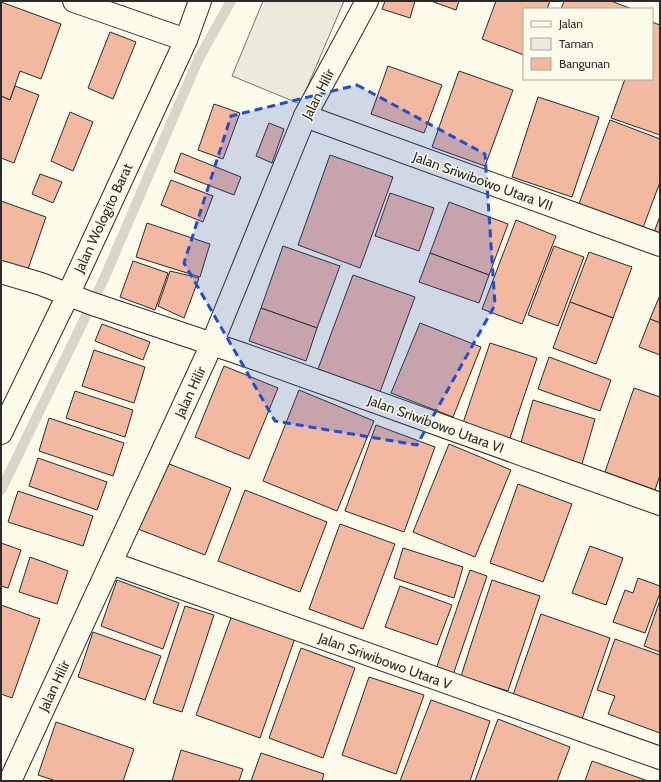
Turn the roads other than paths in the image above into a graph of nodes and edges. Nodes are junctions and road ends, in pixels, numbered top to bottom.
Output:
1 (74, 1) edge
2 (200, 1) edge
3 (367, 1) edge
4 (186, 40) junction
5 (305, 116) junction
6 (660, 245) edge
7 (1, 272) edge
8 (68, 294) junction
9 (212, 344) junction
10 (1, 433) edge
11 (660, 504) edge
12 (111, 563) junction
13 (660, 758) edge
14 (1, 778) edge
15 (9, 781) edge

1 - 4 street
2 - 4 street, Jalan Wologito Barat
3 - 5 street, Jalan Hilir
4 - 8 street, Jalan Wologito Barat
5 - 6 street, Jalan Sriwibowo Utara VII
5 - 9 street, Jalan Hilir
7 - 8 street, Jalan Sriwibowo Utara VI
8 - 9 street, Jalan Sriwibowo Utara VI
8 - 10 street, Jalan Wologito Barat
9 - 11 street, Jalan Sriwibowo Utara VI
9 - 12 street, Jalan Hilir
12 - 13 street, Jalan Sriwibowo Utara V
12 - 15 street, Jalan Hilir
14 - 15 street

